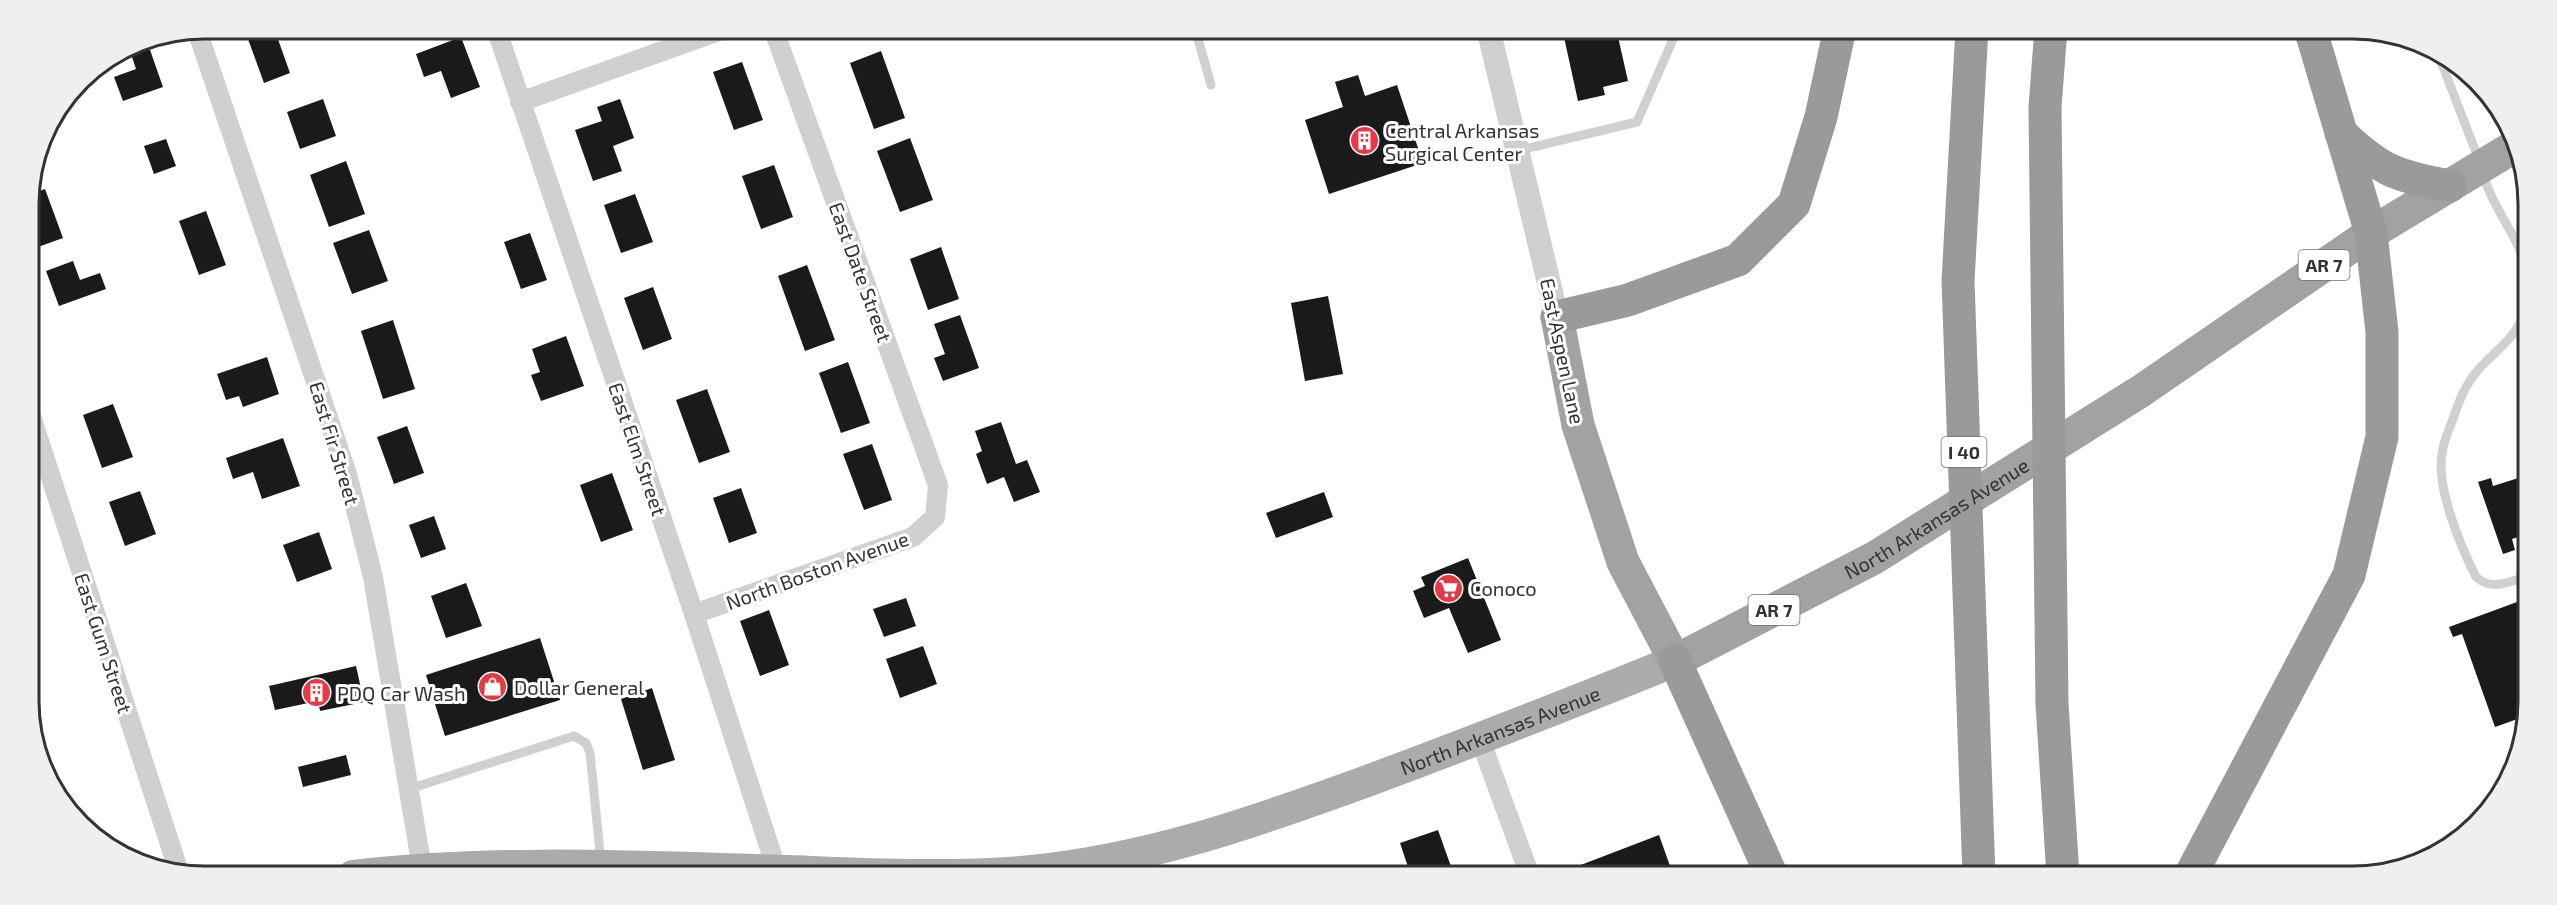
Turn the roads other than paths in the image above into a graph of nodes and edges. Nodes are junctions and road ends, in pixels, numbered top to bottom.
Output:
1 (200, 39) edge
2 (500, 39) edge
3 (697, 39) edge
4 (777, 39) edge
5 (1198, 39) edge
6 (1491, 39) edge
7 (1673, 39) edge
8 (1838, 39) edge
9 (1971, 39) edge
10 (2050, 39) edge
11 (2313, 39) edge
12 (2443, 66) edge
13 (1211, 85) dead end
14 (520, 102) junction
15 (2341, 133) junction
16 (2508, 150) edge
17 (1517, 151) junction
18 (2482, 167) junction
19 (2450, 186) junction
20 (2371, 233) junction
21 (2518, 245) edge
22 (1557, 317) junction
23 (2518, 327) edge
24 (39, 441) edge
25 (935, 517) joint
26 (2518, 579) edge
27 (694, 614) junction
28 (1675, 661) junction
29 (1480, 739) junction
30 (409, 789) junction
31 (175, 864) edge
32 (422, 866) edge
33 (602, 866) edge
34 (775, 866) edge
35 (1067, 866) edge
36 (1526, 866) edge
37 (1767, 866) edge
38 (1979, 866) edge
39 (2062, 866) edge
40 (2195, 866) edge

1 - 30 street, East Fir Street
2 - 14 street, East Elm Street
3 - 14 street
4 - 25 street, East Date Street
5 - 13 lane
6 - 17 street, East Aspen Lane
7 - 17 lane
8 - 22 highway
9 - 38 highway, I 40
10 - 39 highway
11 - 15 highway
12 - 18 lane
14 - 27 street, East Elm Street
15 - 19 highway
15 - 20 highway
16 - 18 highway, North Arkansas Avenue / AR 7
17 - 22 street, East Aspen Lane
18 - 19 highway, North Arkansas Avenue / AR 7
18 - 21 lane
19 - 20 highway, North Arkansas Avenue / AR 7
20 - 28 highway, North Arkansas Avenue / AR 7
20 - 40 highway
22 - 28 highway, East Aspen Lane
23 - 26 lane
24 - 31 street, East Gum Street
25 - 27 street, North Boston Avenue
27 - 34 street, East Elm Street
28 - 29 main road, North Arkansas Avenue / AR 7
28 - 37 highway
29 - 35 main road, North Arkansas Avenue / AR 7
29 - 36 street
30 - 32 street, East Fir Street
30 - 33 lane

